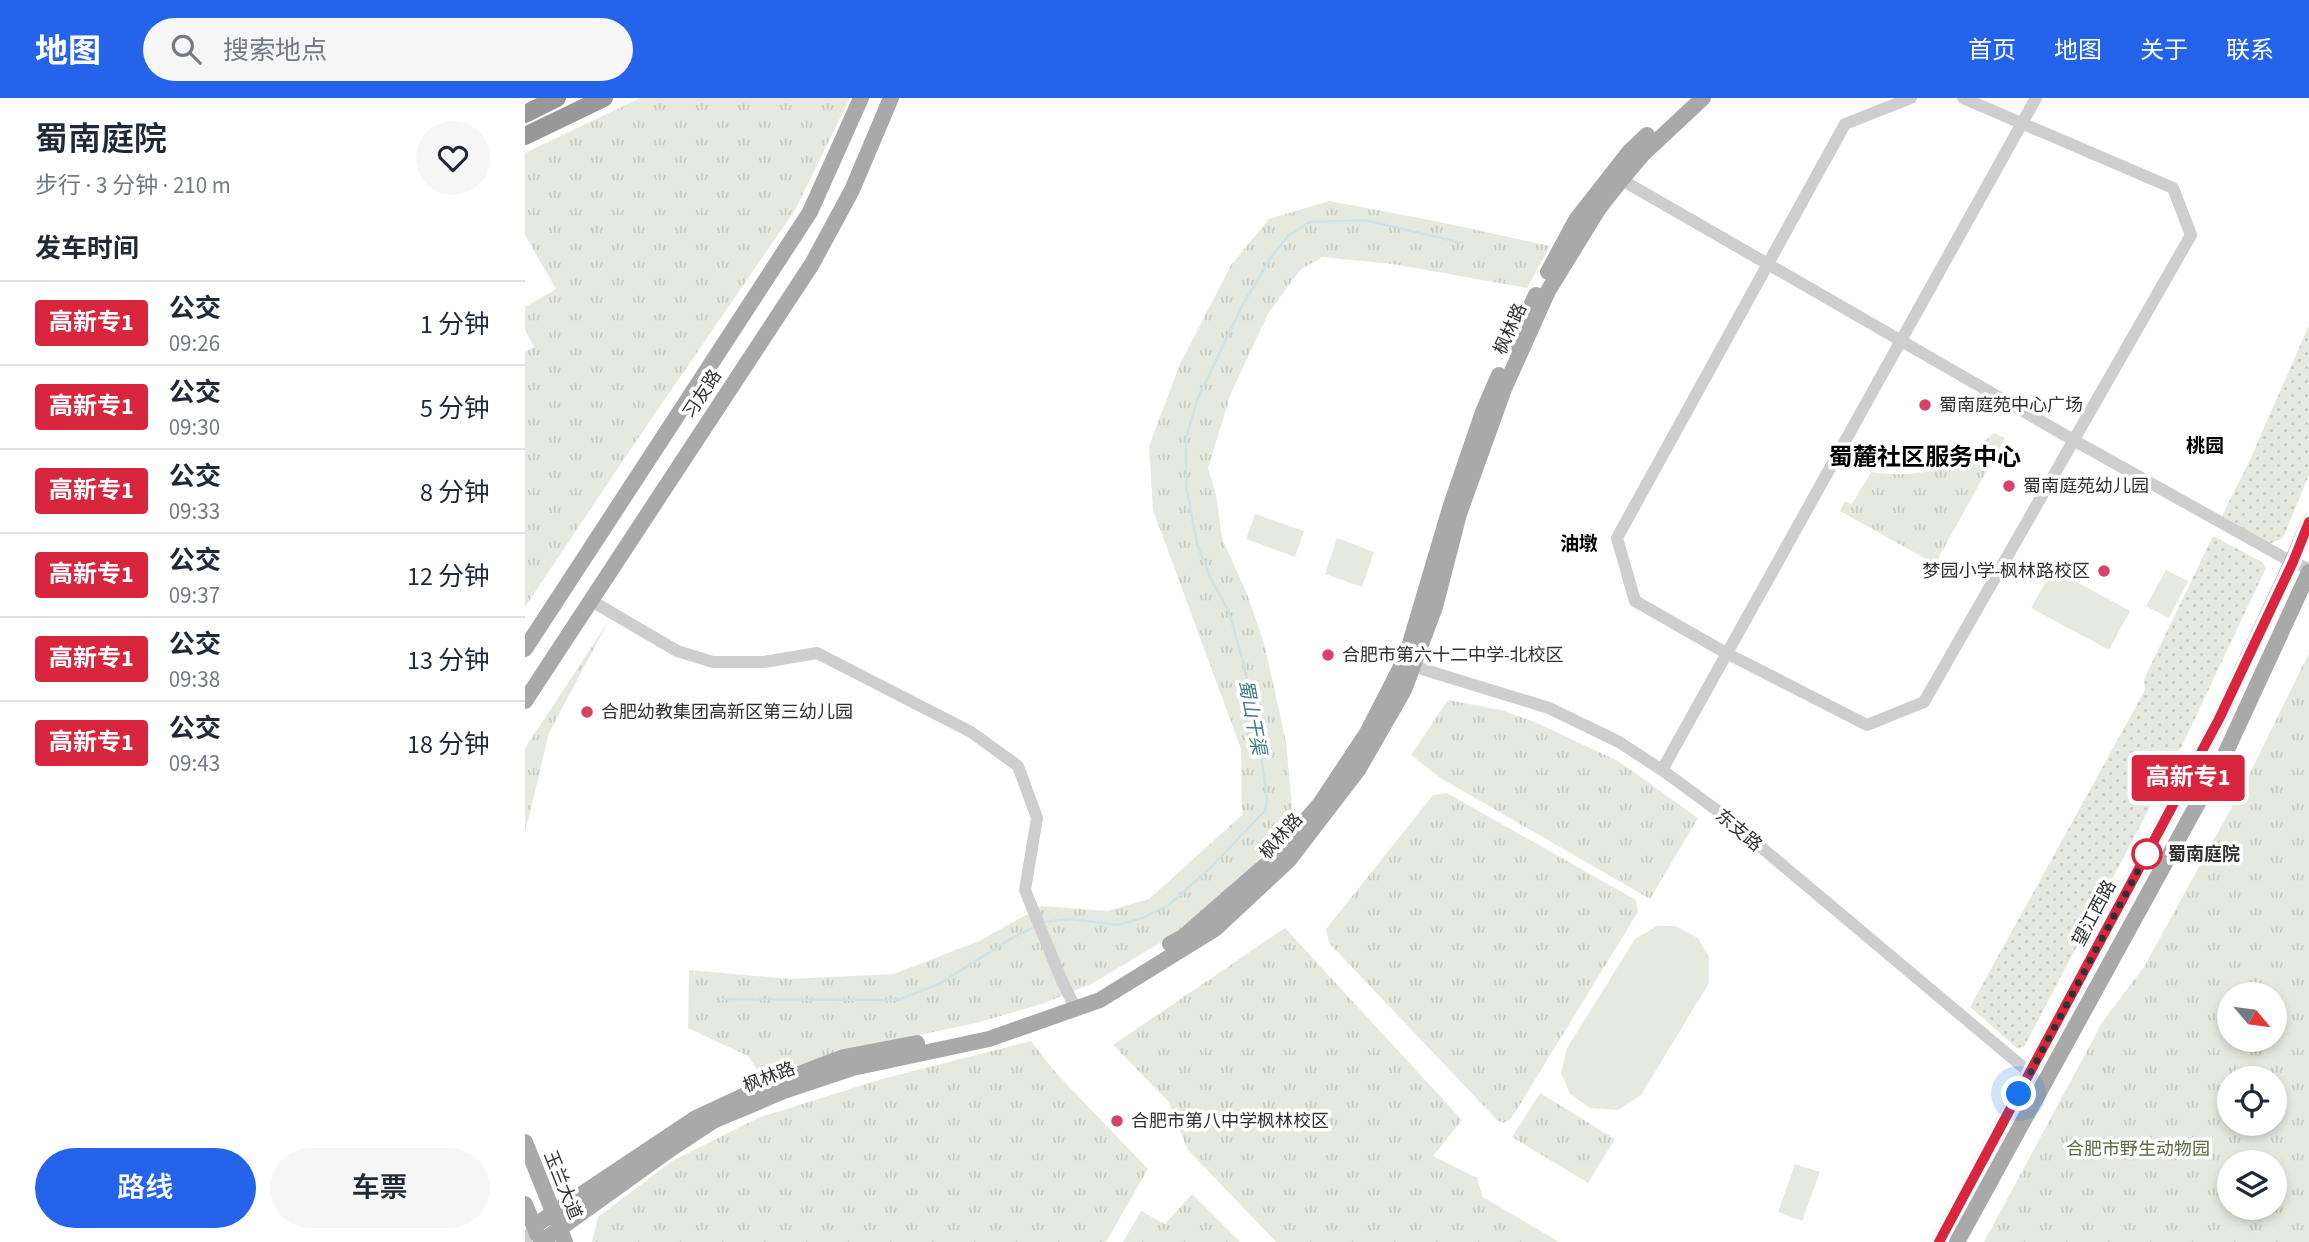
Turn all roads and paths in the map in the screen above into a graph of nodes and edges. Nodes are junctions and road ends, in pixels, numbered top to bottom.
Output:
1 (557, 98) edge
2 (604, 98) edge
3 (861, 98) edge
4 (891, 98) edge
5 (1687, 98) edge
6 (1703, 98) edge
7 (1911, 98) edge
8 (1963, 98) edge
9 (2036, 98) edge
10 (525, 114) edge
11 (2023, 122) junction
12 (525, 136) edge
13 (1617, 177) junction
14 (1766, 264) junction
15 (1901, 342) junction
16 (2074, 440) junction
17 (2309, 522) edge
18 (2293, 562) junction
19 (2309, 570) edge
20 (590, 600) junction
21 (525, 649) edge
22 (1726, 653) junction
23 (1408, 664) junction
24 (525, 701) edge
25 (1662, 770) junction
26 (1074, 1005) junction
27 (2030, 1073) junction
28 (525, 1142) edge
29 (525, 1204) edge
30 (554, 1213) junction
31 (534, 1226) junction
32 (563, 1235) edge
33 (525, 1242) edge
34 (541, 1242) edge
35 (1939, 1242) edge
36 (1957, 1242) edge

1 - 10 highway
2 - 12 highway
3 - 21 main road, 习友路
4 - 20 main road, 习友路
5 - 13 main road, 枫林路
6 - 13 main road, 枫林路
7 - 14 street
8 - 11 street
9 - 11 street
11 - 15 street
11 - 16 street
13 - 14 street
13 - 23 main road, 枫林路
14 - 15 street
14 - 22 street
15 - 16 street
15 - 22 street
16 - 18 street
16 - 22 street
17 - 18 main road, 望江西路
18 - 19 street
18 - 27 main road, 望江西路
19 - 36 main road
20 - 24 main road, 习友路
20 - 26 street
22 - 25 street
23 - 25 street, 东支路
23 - 26 main road, 枫林路
25 - 27 street, 东支路
26 - 30 main road, 枫林路
26 - 32 main road, 枫林路
27 - 35 main road, 望江西路
28 - 30 main road, 玉兰大道
29 - 31 main road
30 - 31 main road, 枫林路
30 - 32 main road, 玉兰大道
31 - 33 street
31 - 34 main road
32 - 34 main road, 枫林路

